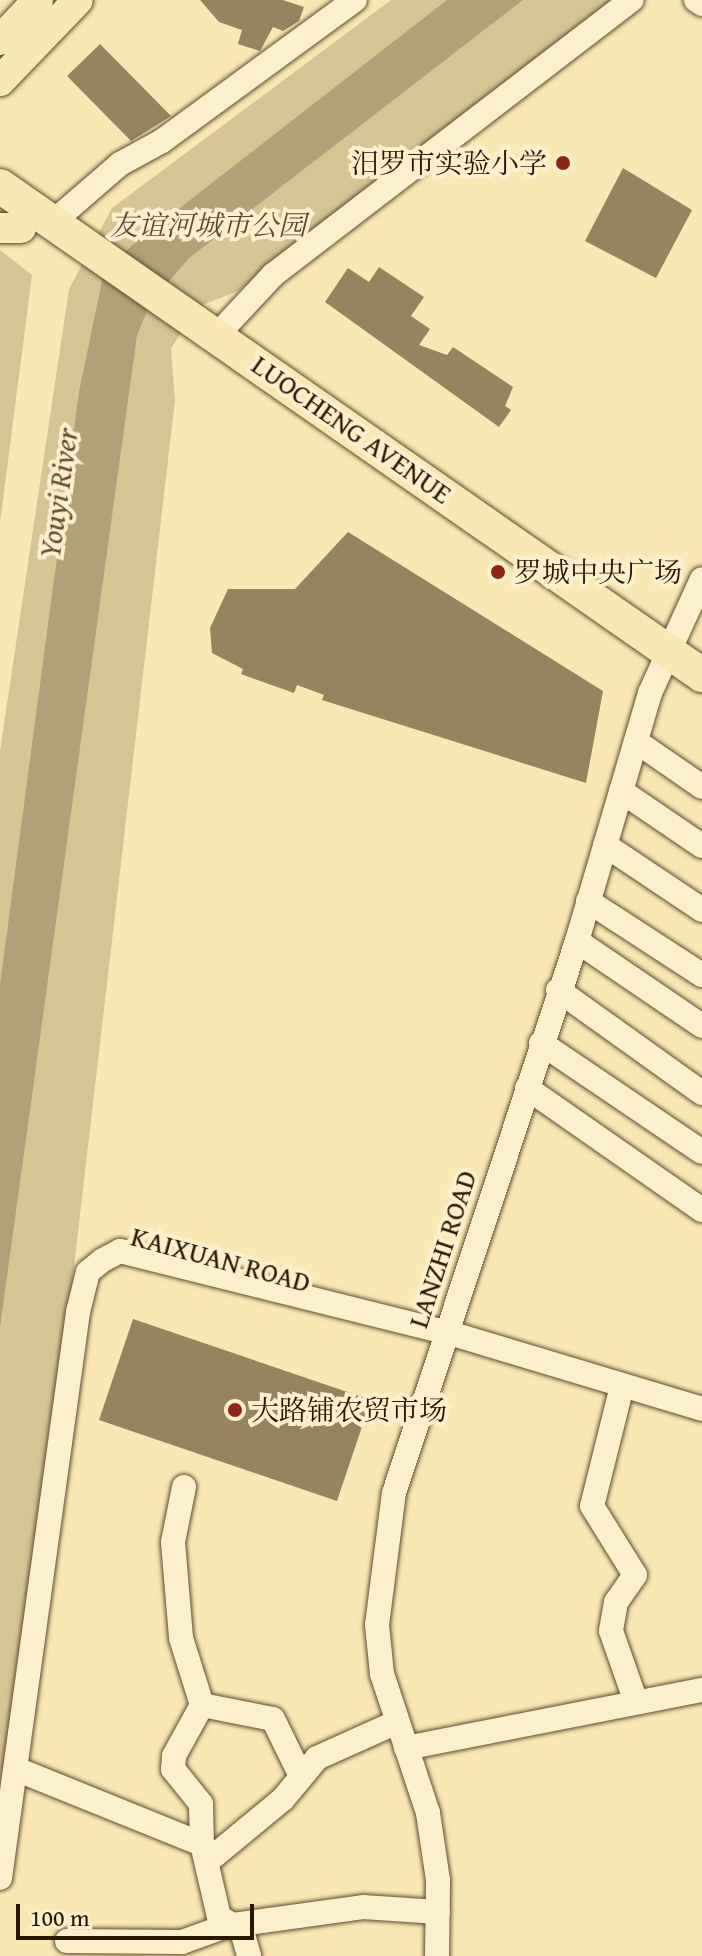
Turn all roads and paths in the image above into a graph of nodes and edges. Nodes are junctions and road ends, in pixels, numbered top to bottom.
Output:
1 (38, 0) edge
2 (78, 0) edge
3 (355, 0) edge
4 (632, 0) edge
5 (696, 0) edge
6 (702, 4) edge
7 (0, 40) edge
8 (0, 81) edge
9 (0, 186) edge
10 (19, 223) edge
11 (212, 339) junction
12 (702, 579) edge
13 (664, 662) junction
14 (702, 675) edge
15 (702, 699) edge
16 (637, 742) junction
17 (702, 787) edge
18 (621, 791) junction
19 (605, 845) junction
20 (702, 846) edge
21 (588, 901) junction
22 (702, 910) edge
23 (577, 941) junction
24 (702, 975) edge
25 (558, 990) junction
26 (702, 1026) edge
27 (541, 1043) junction
28 (527, 1088) junction
29 (702, 1093) edge
30 (702, 1152) edge
31 (702, 1210) edge
32 (443, 1340) junction
33 (619, 1398) junction
34 (697, 1409) edge
35 (184, 1487) dead end
36 (702, 1690) edge
37 (636, 1702) junction
38 (202, 1705) junction
39 (397, 1722) junction
40 (406, 1748) junction
41 (16, 1769) junction
42 (299, 1772) junction
43 (205, 1853) junction
44 (0, 1878) edge
45 (438, 1912) junction
46 (226, 1926) junction
47 (67, 1941) dead end
48 (249, 1956) edge
49 (437, 1956) edge

1 - 7 main road
2 - 8 main road
3 - 10 street
4 - 11 street
5 - 6 street
9 - 10 highway, LUOCHENG AVENUE
10 - 11 highway, LUOCHENG AVENUE
11 - 13 highway, LUOCHENG AVENUE
12 - 13 street, LANZHI ROAD
13 - 14 highway, LUOCHENG AVENUE
13 - 15 highway, LUOCHENG AVENUE
13 - 16 street, LANZHI ROAD
16 - 17 street
16 - 18 street, LANZHI ROAD
18 - 19 street, LANZHI ROAD
18 - 20 street
19 - 21 street, LANZHI ROAD
19 - 22 street
21 - 23 street, LANZHI ROAD
21 - 24 street
23 - 25 street, LANZHI ROAD
23 - 26 street
25 - 27 street, LANZHI ROAD
25 - 29 street
27 - 28 street, LANZHI ROAD
27 - 30 street
28 - 31 street
28 - 32 street, LANZHI ROAD
32 - 33 street, KAIXUAN ROAD
32 - 34 street
32 - 39 street, LANZHI ROAD
32 - 41 street, KAIXUAN ROAD
33 - 34 street, KAIXUAN ROAD
33 - 37 street
35 - 38 street
36 - 37 street
37 - 40 street
38 - 42 street
38 - 43 street
39 - 40 street, LANZHI ROAD
39 - 42 street
40 - 45 street, LANZHI ROAD
41 - 43 street
41 - 44 street, KAIXUAN ROAD
42 - 43 street
43 - 46 street
45 - 46 street
45 - 49 street, LANZHI ROAD
46 - 47 street
46 - 48 street

